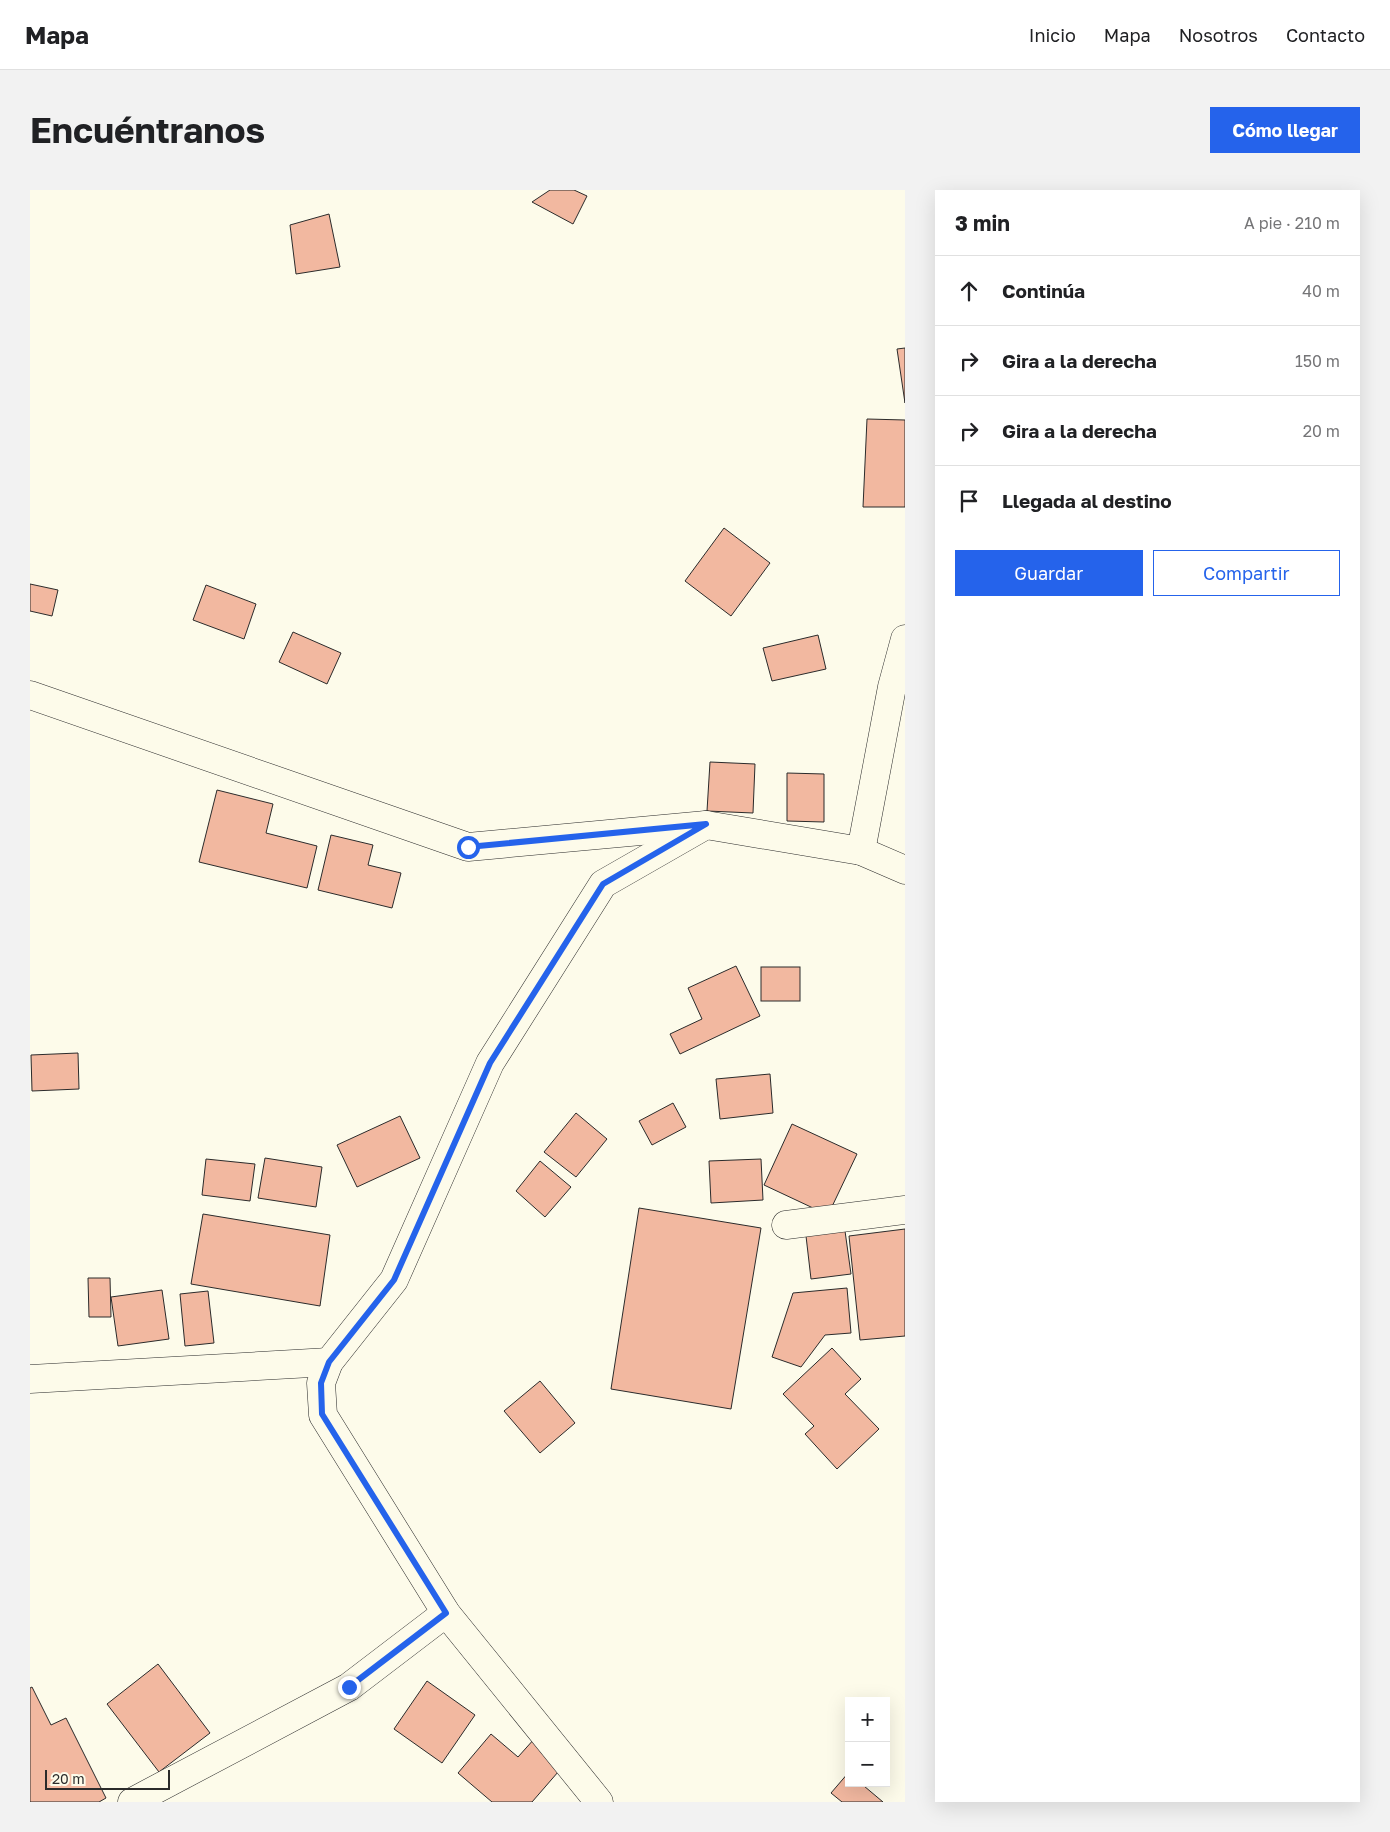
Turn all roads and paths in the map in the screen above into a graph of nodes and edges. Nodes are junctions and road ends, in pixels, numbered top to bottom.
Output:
1 (905, 639) edge
2 (30, 695) edge
3 (706, 824) junction
4 (861, 851) junction
5 (905, 870) edge
6 (905, 1210) edge
7 (786, 1225) dead end
8 (329, 1362) junction
9 (30, 1379) edge
10 (446, 1613) junction
11 (132, 1802) edge
12 (598, 1802) edge

1 - 4 street
2 - 3 street
3 - 4 street
3 - 8 street
4 - 5 street
6 - 7 street
8 - 9 street
8 - 10 street
10 - 11 street
10 - 12 street

